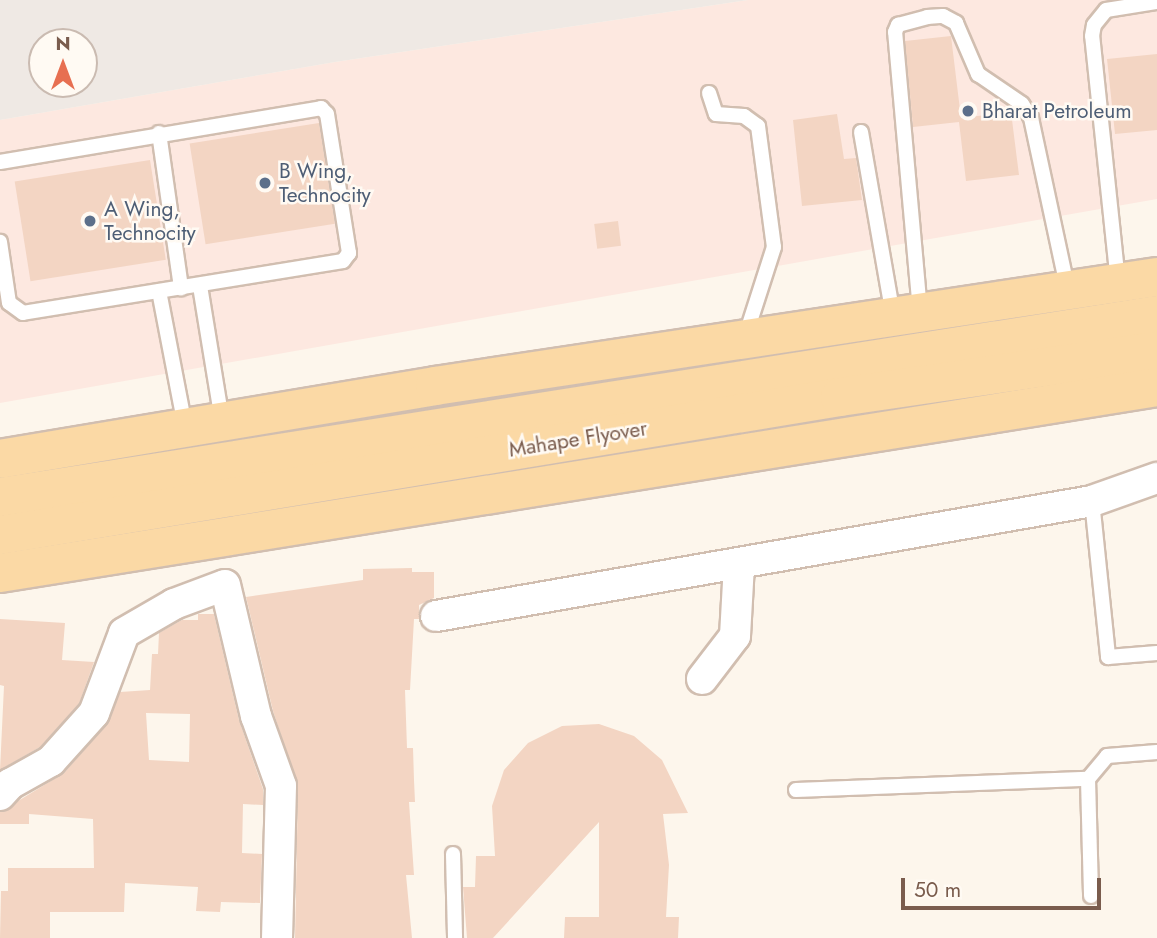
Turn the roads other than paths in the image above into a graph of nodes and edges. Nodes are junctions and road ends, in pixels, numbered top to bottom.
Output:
1 (1157, 2) edge
2 (709, 93) dead end
3 (861, 132) dead end
4 (159, 133) junction
5 (0, 162) edge
6 (0, 242) edge
7 (1157, 277) edge
8 (1118, 283) junction
9 (200, 286) junction
10 (181, 288) junction
11 (1068, 291) junction
12 (159, 292) junction
13 (907, 315) junction
14 (1157, 315) edge
15 (745, 339) junction
16 (1157, 351) edge
17 (1157, 387) edge
18 (222, 421) junction
19 (185, 428) junction
20 (0, 459) edge
21 (1157, 478) edge
22 (0, 498) edge
23 (1092, 500) junction
24 (0, 535) edge
25 (740, 565) junction
26 (0, 573) edge
27 (436, 616) dead end
28 (1157, 653) edge
29 (702, 679) dead end
30 (1157, 752) edge
31 (1087, 779) junction
32 (796, 790) dead end
33 (0, 795) edge
34 (453, 854) dead end
35 (1091, 896) dead end
36 (277, 938) edge
37 (455, 938) edge

1 - 8 lane
2 - 15 lane
3 - 13 lane
4 - 5 lane
4 - 9 lane
4 - 10 lane
6 - 12 lane
7 - 8 main road
8 - 11 main road
9 - 10 lane
9 - 18 lane
10 - 12 lane
11 - 13 main road
11 - 13 lane
12 - 19 lane
13 - 15 main road
14 - 22 main road, Mahape Flyover
15 - 18 main road
16 - 24 main road, Mahape Flyover
17 - 26 main road
18 - 19 main road
19 - 20 main road
21 - 23 street
23 - 25 street
23 - 28 lane
25 - 27 street
25 - 29 street
30 - 31 lane
31 - 32 lane
31 - 35 lane
33 - 36 street
34 - 37 lane

